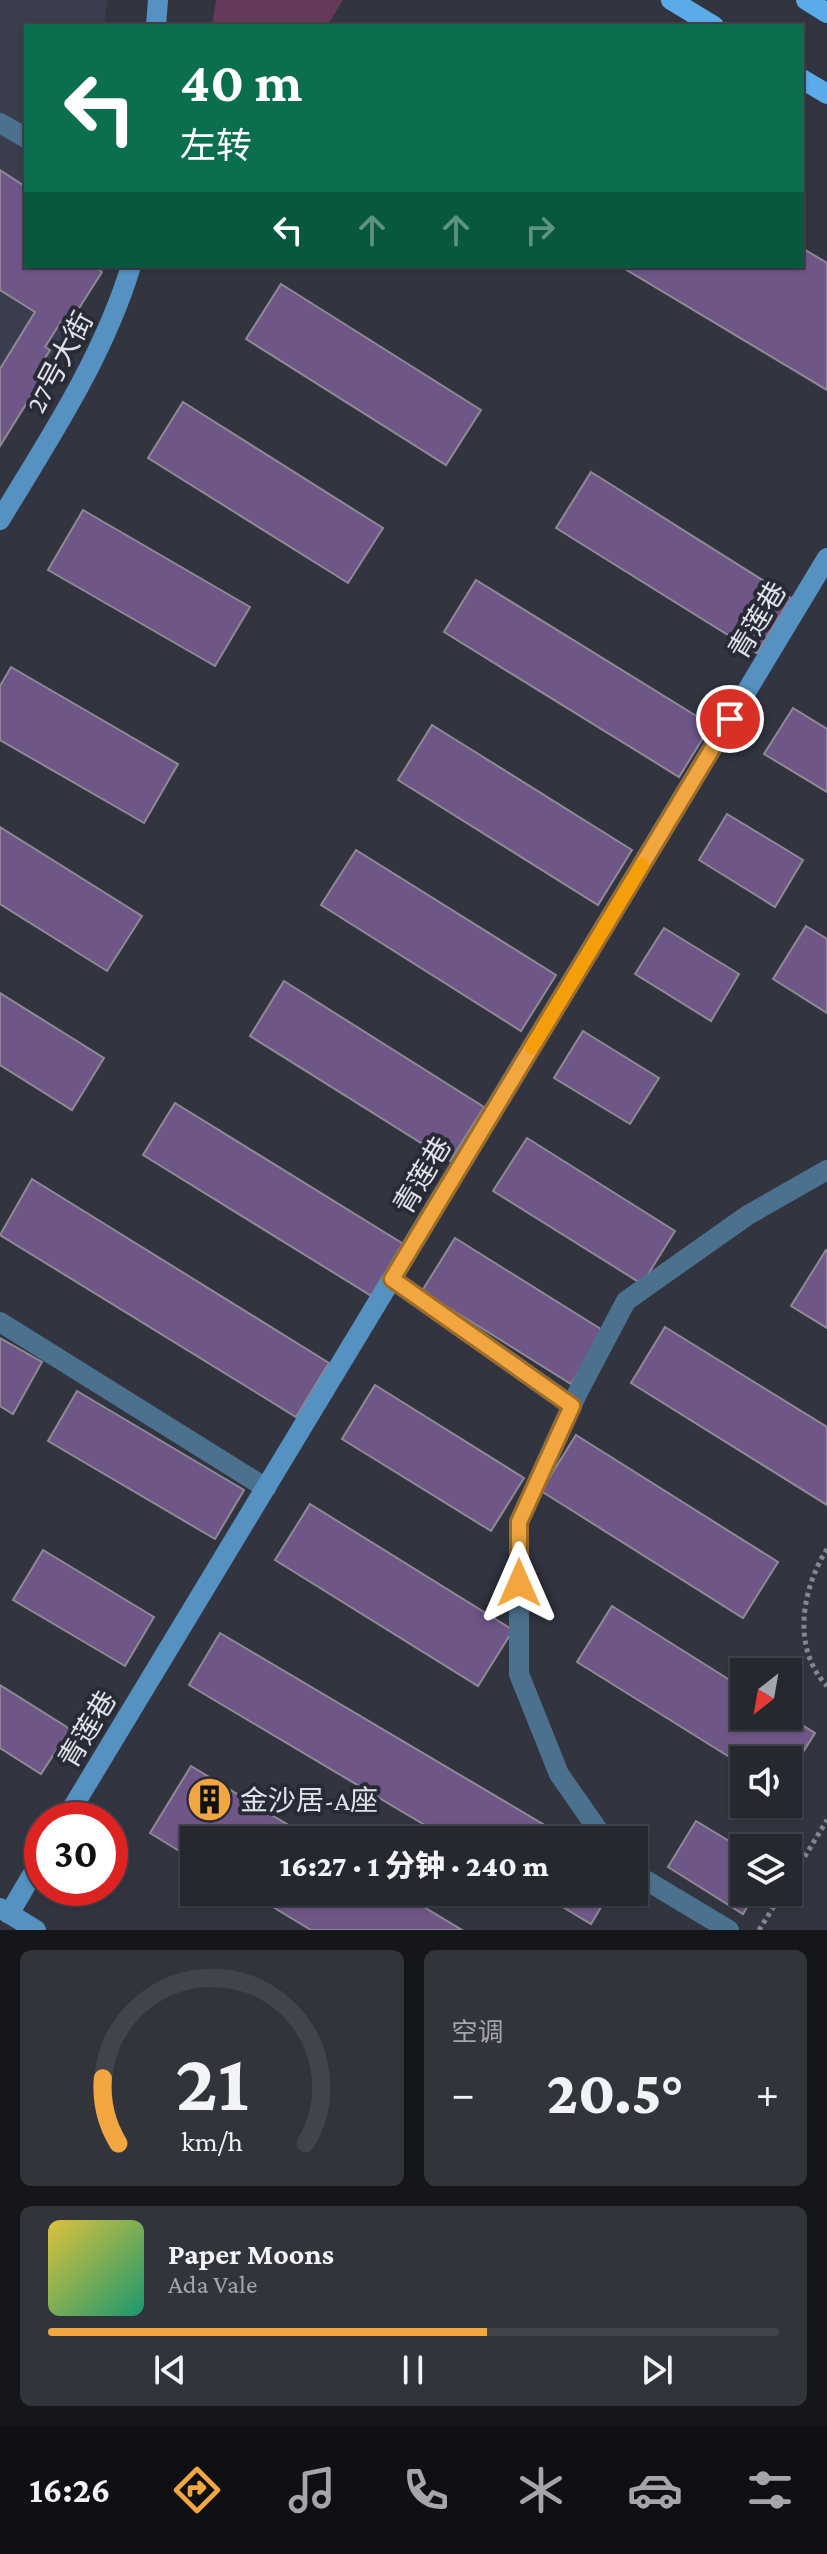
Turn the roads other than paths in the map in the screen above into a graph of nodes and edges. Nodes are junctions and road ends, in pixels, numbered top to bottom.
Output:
1 (158, 0) edge
2 (671, 0) edge
3 (806, 0) edge
4 (827, 13) edge
5 (156, 24) edge
6 (711, 24) edge
7 (804, 80) edge
8 (827, 94) edge
9 (0, 123) edge
10 (24, 137) edge
11 (130, 268) edge
12 (0, 520) edge
13 (827, 558) edge
14 (827, 1170) edge
15 (392, 1279) junction
16 (0, 1322) edge
17 (572, 1406) junction
18 (266, 1488) junction
19 (76, 1802) edge
20 (595, 1826) edge
21 (648, 1881) edge
22 (24, 1883) edge
23 (4, 1911) edge
24 (36, 1930) edge
25 (729, 1930) edge

1 - 5 street
2 - 6 main road
3 - 4 main road
7 - 8 main road
9 - 10 street
11 - 12 street, 27号大街
13 - 15 street, 青莲巷
14 - 17 street
15 - 17 street
15 - 18 street, 青莲巷
16 - 18 street
17 - 20 street
18 - 19 street, 青莲巷
21 - 25 street
22 - 23 street
23 - 24 street

